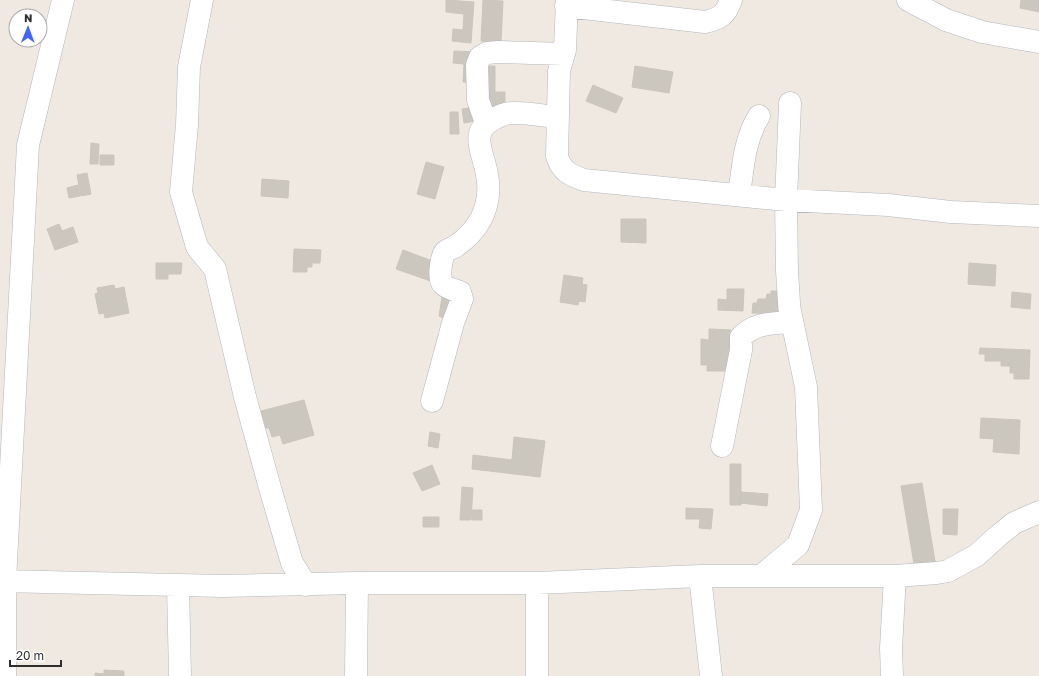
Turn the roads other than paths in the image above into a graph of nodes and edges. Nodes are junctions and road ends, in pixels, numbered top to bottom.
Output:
1 (63, 0) edge
2 (202, 0) edge
3 (731, 0) edge
4 (908, 0) edge
5 (567, 3) edge
6 (1039, 42) edge
7 (564, 54) junction
8 (790, 103) dead end
9 (759, 116) dead end
10 (558, 117) junction
11 (486, 123) junction
12 (739, 195) junction
13 (786, 200) junction
14 (1039, 216) edge
15 (790, 311) junction
16 (432, 401) dead end
17 (722, 446) dead end
18 (1039, 512) edge
19 (700, 576) junction
20 (761, 576) junction
21 (895, 576) junction
22 (3, 581) edge
23 (537, 583) junction
24 (306, 584) junction
25 (357, 584) junction
26 (178, 585) junction
27 (5, 676) edge
28 (180, 676) edge
29 (356, 676) edge
30 (537, 676) edge
31 (711, 676) edge
32 (892, 676) edge

1 - 22 street
2 - 24 street
3 - 5 street
4 - 6 street
5 - 7 street
7 - 10 street
7 - 11 street
8 - 13 street
9 - 12 street
10 - 11 street
10 - 12 street
11 - 16 street
12 - 13 street
13 - 14 street
13 - 15 street
15 - 17 street
15 - 20 street
18 - 21 street
19 - 20 street
19 - 23 street
19 - 31 street
20 - 21 street
21 - 32 street
22 - 26 street
22 - 27 street
23 - 25 street
23 - 30 street
24 - 25 street
24 - 26 street
25 - 29 street
26 - 28 street

